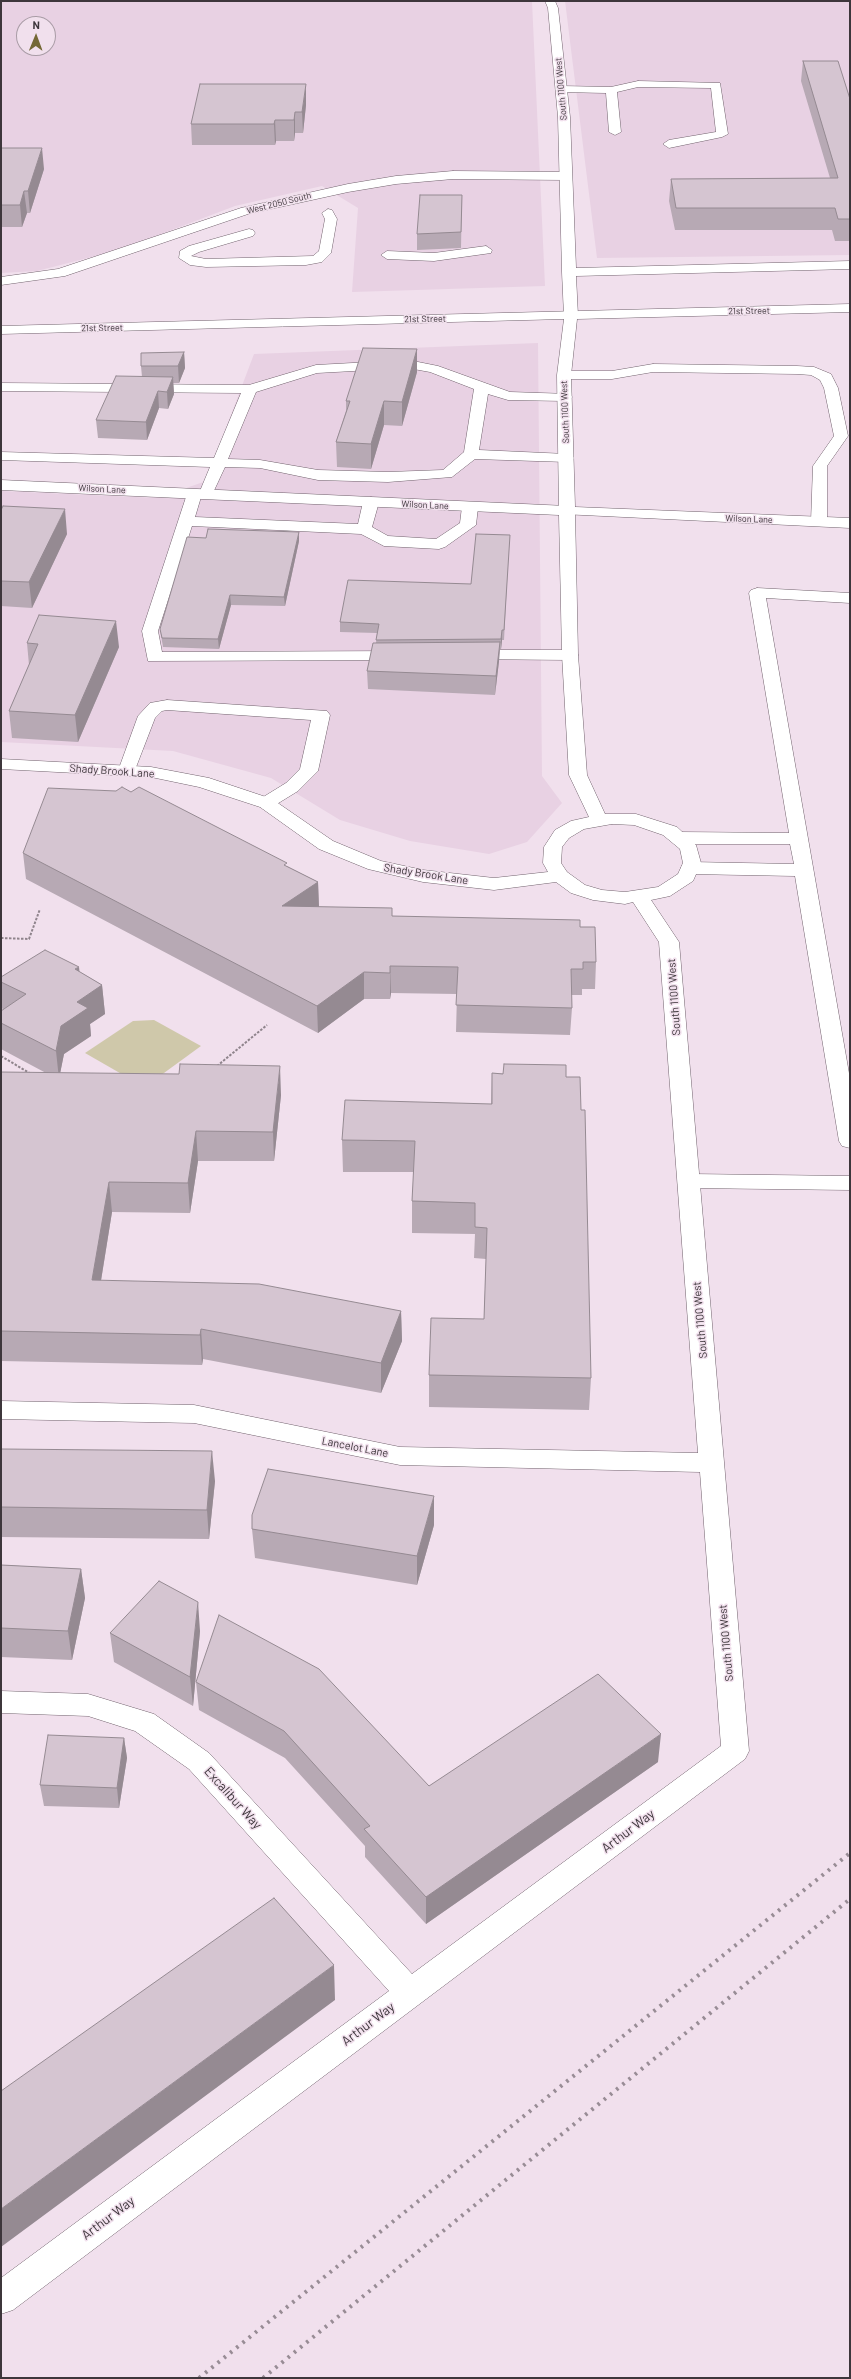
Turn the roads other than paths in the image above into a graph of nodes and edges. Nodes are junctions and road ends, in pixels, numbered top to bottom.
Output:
1 (550, 1) edge
2 (561, 89) junction
3 (611, 90) junction
4 (615, 132) dead end
5 (670, 144) dead end
6 (566, 176) junction
7 (328, 213) dead end
8 (249, 233) dead end
9 (486, 250) dead end
10 (387, 255) dead end
11 (850, 266) edge
12 (569, 272) junction
13 (1, 281) edge
14 (850, 308) edge
15 (570, 316) junction
16 (1, 330) edge
17 (564, 375) junction
18 (482, 386) junction
19 (1, 387) edge
20 (250, 389) junction
21 (565, 397) junction
22 (471, 454) junction
23 (1, 456) edge
24 (567, 458) junction
25 (218, 463) junction
26 (1, 485) edge
27 (200, 494) junction
28 (371, 502) junction
29 (470, 507) junction
30 (567, 511) junction
31 (186, 521) junction
32 (819, 522) junction
33 (850, 523) edge
34 (364, 529) junction
35 (850, 598) edge
36 (419, 655) edge
37 (451, 655) edge
38 (570, 655) junction
39 (1, 764) edge
40 (127, 771) junction
41 (266, 803) junction
42 (599, 820) junction
43 (679, 838) junction
44 (799, 839) junction
45 (690, 868) junction
46 (804, 870) junction
47 (560, 876) junction
48 (640, 898) junction
49 (850, 1141) edge
50 (689, 1181) junction
51 (850, 1183) edge
52 (1, 1410) edge
53 (712, 1463) junction
54 (1, 1702) edge
55 (735, 1751) joint
56 (410, 1992) junction
57 (1, 2298) edge

1 - 2 street, South 1100 West
2 - 3 street
2 - 6 street, South 1100 West
3 - 4 street
3 - 5 street
6 - 12 street, South 1100 West
6 - 13 street, West 2050 South
7 - 8 street
9 - 10 street
11 - 12 street
12 - 15 street, South 1100 West
14 - 15 street, 21st Street
15 - 16 street, 21st Street
15 - 17 street, South 1100 West
17 - 21 street, South 1100 West
17 - 32 street
18 - 20 street
18 - 21 street
18 - 22 street
19 - 20 street
20 - 25 street
21 - 24 street, South 1100 West
22 - 24 street
22 - 25 street
23 - 25 street
24 - 30 street, South 1100 West
25 - 27 street
26 - 27 street, Wilson Lane
27 - 28 street, Wilson Lane
27 - 31 street
28 - 29 street, Wilson Lane
28 - 34 street
29 - 30 street, Wilson Lane
29 - 34 street
30 - 32 street, Wilson Lane
30 - 38 street, South 1100 West
31 - 34 street
31 - 36 street
32 - 33 street, Wilson Lane
35 - 44 street
37 - 38 street
38 - 42 street, South 1100 West
39 - 40 street, Shady Brook Lane
40 - 41 street, Shady Brook Lane
40 - 41 street
41 - 47 street, Shady Brook Lane
42 - 43 street
42 - 47 street
43 - 44 street
43 - 45 street
44 - 46 street
45 - 46 street
45 - 48 street
46 - 49 street
47 - 48 street
48 - 50 street, South 1100 West
50 - 51 street
50 - 53 street, South 1100 West
52 - 53 street, Lancelot Lane
53 - 55 street, South 1100 West
54 - 56 street, Excalibur Way
55 - 56 street, Arthur Way
56 - 57 street, Arthur Way

